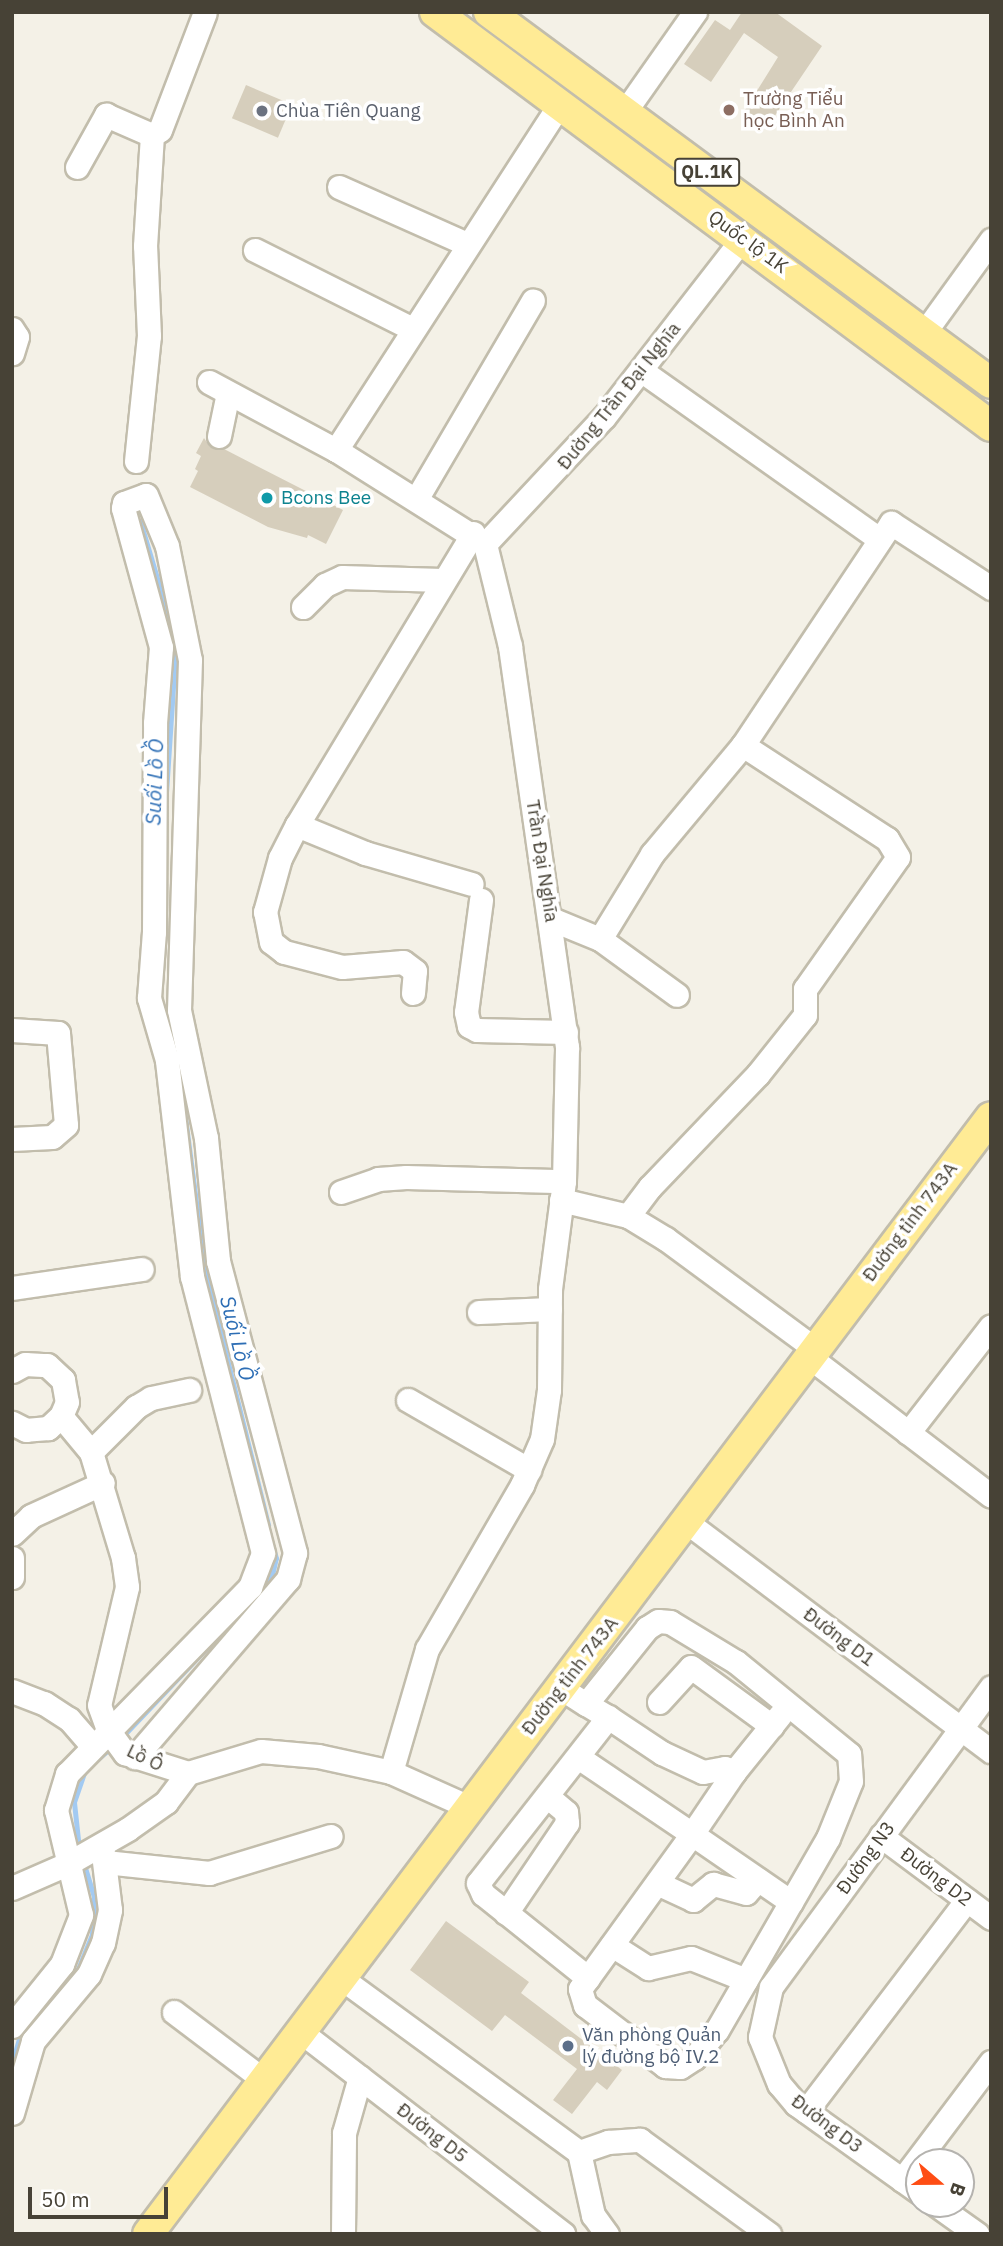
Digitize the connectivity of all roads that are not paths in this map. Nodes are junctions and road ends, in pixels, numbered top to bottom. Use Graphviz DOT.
graph roads {
  1 [pos="205,12"];
  2 [pos="435,12"];
  3 [pos="489,12"];
  4 [pos="695,12"];
  5 [pos="560,104"];
  6 [pos="626,110"];
  7 [pos="152,135"];
  8 [pos="77,167"];
  9 [pos="339,187"];
  10 [pos="743,238"];
  11 [pos="991,240"];
  12 [pos="467,244"];
  13 [pos="255,250"];
  14 [pos="533,300"];
  15 [pos="12,328"];
  16 [pos="411,328"];
  17 [pos="923,333"];
  18 [pos="12,353"];
  19 [pos="904,360"];
  20 [pos="642,371"];
  21 [pos="991,383"];
  22 [pos="991,426"];
  23 [pos="219,436"];
  24 [pos="336,450"];
  25 [pos="136,461"];
  26 [pos="416,498"];
  27 [pos="885,531"];
  28 [pos="479,539"];
  29 [pos="442,580"];
  30 [pos="991,588"];
  31 [pos="303,607"];
  32 [pos="743,745"];
  33 [pos="297,825"];
  34 [pos="167,861"];
  35 [pos="551,919"];
  36 [pos="600,939"];
  37 [pos="413,993"];
  38 [pos="677,995"];
  39 [pos="12,1030"];
  40 [pos="566,1032"];
  41 [pos="991,1117"];
  42 [pos="12,1139"];
  43 [pos="562,1191"];
  44 [pos="341,1192"];
  45 [pos="628,1216"];
  46 [pos="142,1269"];
  47 [pos="12,1288"];
  48 [pos="550,1309"];
  49 [pos="479,1312"];
  50 [pos="991,1326"];
  51 [pos="811,1352"];
  52 [pos="14,1364"];
  53 [pos="189,1390"];
  54 [pos="408,1400"];
  55 [pos="61,1416"];
  56 [pos="12,1423"];
  57 [pos="908,1433"];
  58 [pos="91,1452"];
  59 [pos="529,1470"];
  60 [pos="103,1483"];
  61 [pos="991,1496"];
  62 [pos="688,1524"];
  63 [pos="12,1534"];
  64 [pos="12,1558"];
  65 [pos="12,1577"];
  66 [pos="711,1646"];
  67 [pos="691,1667"];
  68 [pos="991,1687"];
  69 [pos="561,1688"];
  70 [pos="14,1693"];
  71 [pos="659,1702"];
  72 [pos="586,1704"];
  73 [pos="788,1704"];
  74 [pos="608,1717"];
  75 [pos="772,1726"];
  76 [pos="960,1728"];
  77 [pos="115,1745"];
  78 [pos="991,1751"];
  79 [pos="578,1757"];
  80 [pos="391,1772"];
  81 [pos="734,1772"];
  82 [pos="188,1773"];
  83 [pos="547,1796"];
  84 [pos="469,1807"];
  85 [pos="692,1834"];
  86 [pos="331,1836"];
  87 [pos="881,1836"];
  88 [pos="89,1856"];
  89 [pos="758,1879"];
  90 [pos="657,1883"];
  91 [pos="12,1888"];
  92 [pos="967,1900"];
  93 [pos="790,1902"];
  94 [pos="506,1913"];
  95 [pos="991,1918"];
  96 [pos="612,1945"];
  97 [pos="341,1978"];
  98 [pos="588,1978"];
  99 [pos="747,1980"];
  100 [pos="63,1989"];
  101 [pos="174,2012"];
  102 [pos="12,2026"];
  103 [pos="301,2032"];
  104 [pos="760,2037"];
  105 [pos="991,2062"];
  106 [pos="359,2077"];
  107 [pos="264,2080"];
  108 [pos="806,2111"];
  109 [pos="12,2113"];
  110 [pos="936,2148"];
  111 [pos="579,2152"];
  112 [pos="905,2182"];
  113 [pos="955,2218"];
  114 [pos="148,2234"];
  115 [pos="343,2234"];
  116 [pos="563,2234"];
  117 [pos="607,2234"];
  118 [pos="769,2234"];
  119 [pos="977,2234"];
  1 -- 7 [label="street"];
  2 -- 5 [label="main road, Quốc lộ 1K / QL.1K"];
  3 -- 6 [label="main road, Quốc lộ 1K / QL.1K"];
  4 -- 6 [label="street"];
  5 -- 10 [label="main road, Quốc lộ 1K / QL.1K"];
  5 -- 12 [label="street"];
  6 -- 17 [label="main road, Quốc lộ 1K / QL.1K"];
  7 -- 8 [label="street"];
  7 -- 25 [label="street"];
  9 -- 12 [label="street"];
  10 -- 19 [label="main road, Quốc lộ 1K / QL.1K"];
  10 -- 20 [label="street, Đường Trần Đại Nghĩa"];
  11 -- 17 [label="street"];
  12 -- 16 [label="street"];
  13 -- 16 [label="street"];
  14 -- 26 [label="street"];
  15 -- 18 [label="street"];
  16 -- 24 [label="street"];
  17 -- 19 [label="main road"];
  17 -- 21 [label="main road, Quốc lộ 1K / QL.1K"];
  19 -- 22 [label="main road, Quốc lộ 1K / QL.1K"];
  20 -- 27 [label="street"];
  20 -- 28 [label="street, Đường Trần Đại Nghĩa"];
  23 -- 24 [label="street"];
  24 -- 26 [label="street"];
  26 -- 28 [label="street"];
  27 -- 30 [label="street"];
  27 -- 32 [label="street"];
  28 -- 29 [label="street, Đường Trần Đại Nghĩa"];
  28 -- 35 [label="street, Trần Đại Nghĩa"];
  29 -- 31 [label="street"];
  29 -- 33 [label="street, Đường Trần Đại Nghĩa"];
  32 -- 36 [label="street"];
  32 -- 45 [label="street"];
  33 -- 37 [label="street, Đường Trần Đại Nghĩa"];
  33 -- 40 [label="street"];
  34 -- 34 [label="street"];
  34 -- 77 [label="street"];
  34 -- 77 [label="street"];
  35 -- 36 [label="street"];
  35 -- 40 [label="street, Trần Đại Nghĩa"];
  36 -- 38 [label="street"];
  39 -- 42 [label="street"];
  40 -- 43 [label="street, Trần Đại Nghĩa"];
  41 -- 51 [label="main road, Đường tỉnh 743A"];
  43 -- 44 [label="street"];
  43 -- 45 [label="street"];
  43 -- 48 [label="street, Trần Đại Nghĩa"];
  45 -- 51 [label="street"];
  46 -- 47 [label="street"];
  48 -- 49 [label="street"];
  48 -- 59 [label="street, Trần Đại Nghĩa"];
  50 -- 57 [label="street"];
  51 -- 57 [label="street"];
  51 -- 62 [label="main road, Đường tỉnh 743A"];
  52 -- 55 [label="street"];
  53 -- 58 [label="street"];
  54 -- 59 [label="street"];
  55 -- 56 [label="street"];
  55 -- 58 [label="street, Lồ Ô"];
  57 -- 61 [label="street"];
  58 -- 60 [label="street, Lồ Ô"];
  59 -- 80 [label="street, Trần Đại Nghĩa"];
  60 -- 63 [label="street"];
  60 -- 77 [label="street, Lồ Ô"];
  62 -- 69 [label="main road, Đường tỉnh 743A"];
  62 -- 76 [label="street, Đường D1"];
  64 -- 65 [label="street"];
  66 -- 67 [label="street"];
  66 -- 72 [label="street"];
  66 -- 73 [label="street"];
  67 -- 71 [label="street"];
  67 -- 75 [label="street"];
  68 -- 76 [label="street, Đường N3"];
  69 -- 72 [label="street"];
  69 -- 84 [label="main road, Đường tỉnh 743A"];
  70 -- 77 [label="street"];
  72 -- 74 [label="street"];
  73 -- 75 [label="street"];
  73 -- 93 [label="street"];
  74 -- 79 [label="street"];
  74 -- 81 [label="street"];
  75 -- 81 [label="street"];
  76 -- 78 [label="street, Đường D1"];
  76 -- 87 [label="street, Đường N3"];
  77 -- 82 [label="street, Lồ Ô"];
  77 -- 88 [label="street"];
  79 -- 83 [label="street"];
  79 -- 85 [label="street"];
  80 -- 82 [label="street, Lồ Ô"];
  80 -- 84 [label="street, Lồ Ô"];
  81 -- 85 [label="street"];
  82 -- 88 [label="street"];
  83 -- 94 [label="street"];
  83 -- 94 [label="street"];
  84 -- 97 [label="main road, Đường tỉnh 743A"];
  85 -- 89 [label="street"];
  85 -- 90 [label="street"];
  86 -- 88 [label="street"];
  87 -- 92 [label="street, Đường D2"];
  87 -- 104 [label="street, Đường N3"];
  88 -- 91 [label="street"];
  88 -- 100 [label="street"];
  88 -- 100 [label="street"];
  89 -- 90 [label="street"];
  89 -- 93 [label="street"];
  90 -- 96 [label="street"];
  92 -- 95 [label="street, Đường D2"];
  92 -- 108 [label="street"];
  93 -- 99 [label="street"];
  94 -- 98 [label="street"];
  96 -- 98 [label="street"];
  96 -- 99 [label="street"];
  97 -- 103 [label="main road, Đường tỉnh 743A"];
  97 -- 111 [label="street"];
  98 -- 99 [label="street"];
  100 -- 102 [label="street"];
  100 -- 109 [label="street"];
  101 -- 107 [label="street"];
  103 -- 106 [label="street, Đường D5"];
  103 -- 107 [label="main road, Đường tỉnh 743A"];
  104 -- 108 [label="street, Đường D3"];
  105 -- 110 [label="street"];
  106 -- 115 [label="street"];
  106 -- 116 [label="street, Đường D5"];
  107 -- 114 [label="main road, Đường tỉnh 743A"];
  108 -- 112 [label="street, Đường D3"];
  111 -- 117 [label="street"];
  111 -- 118 [label="street"];
  113 -- 119 [label="street"];
}
